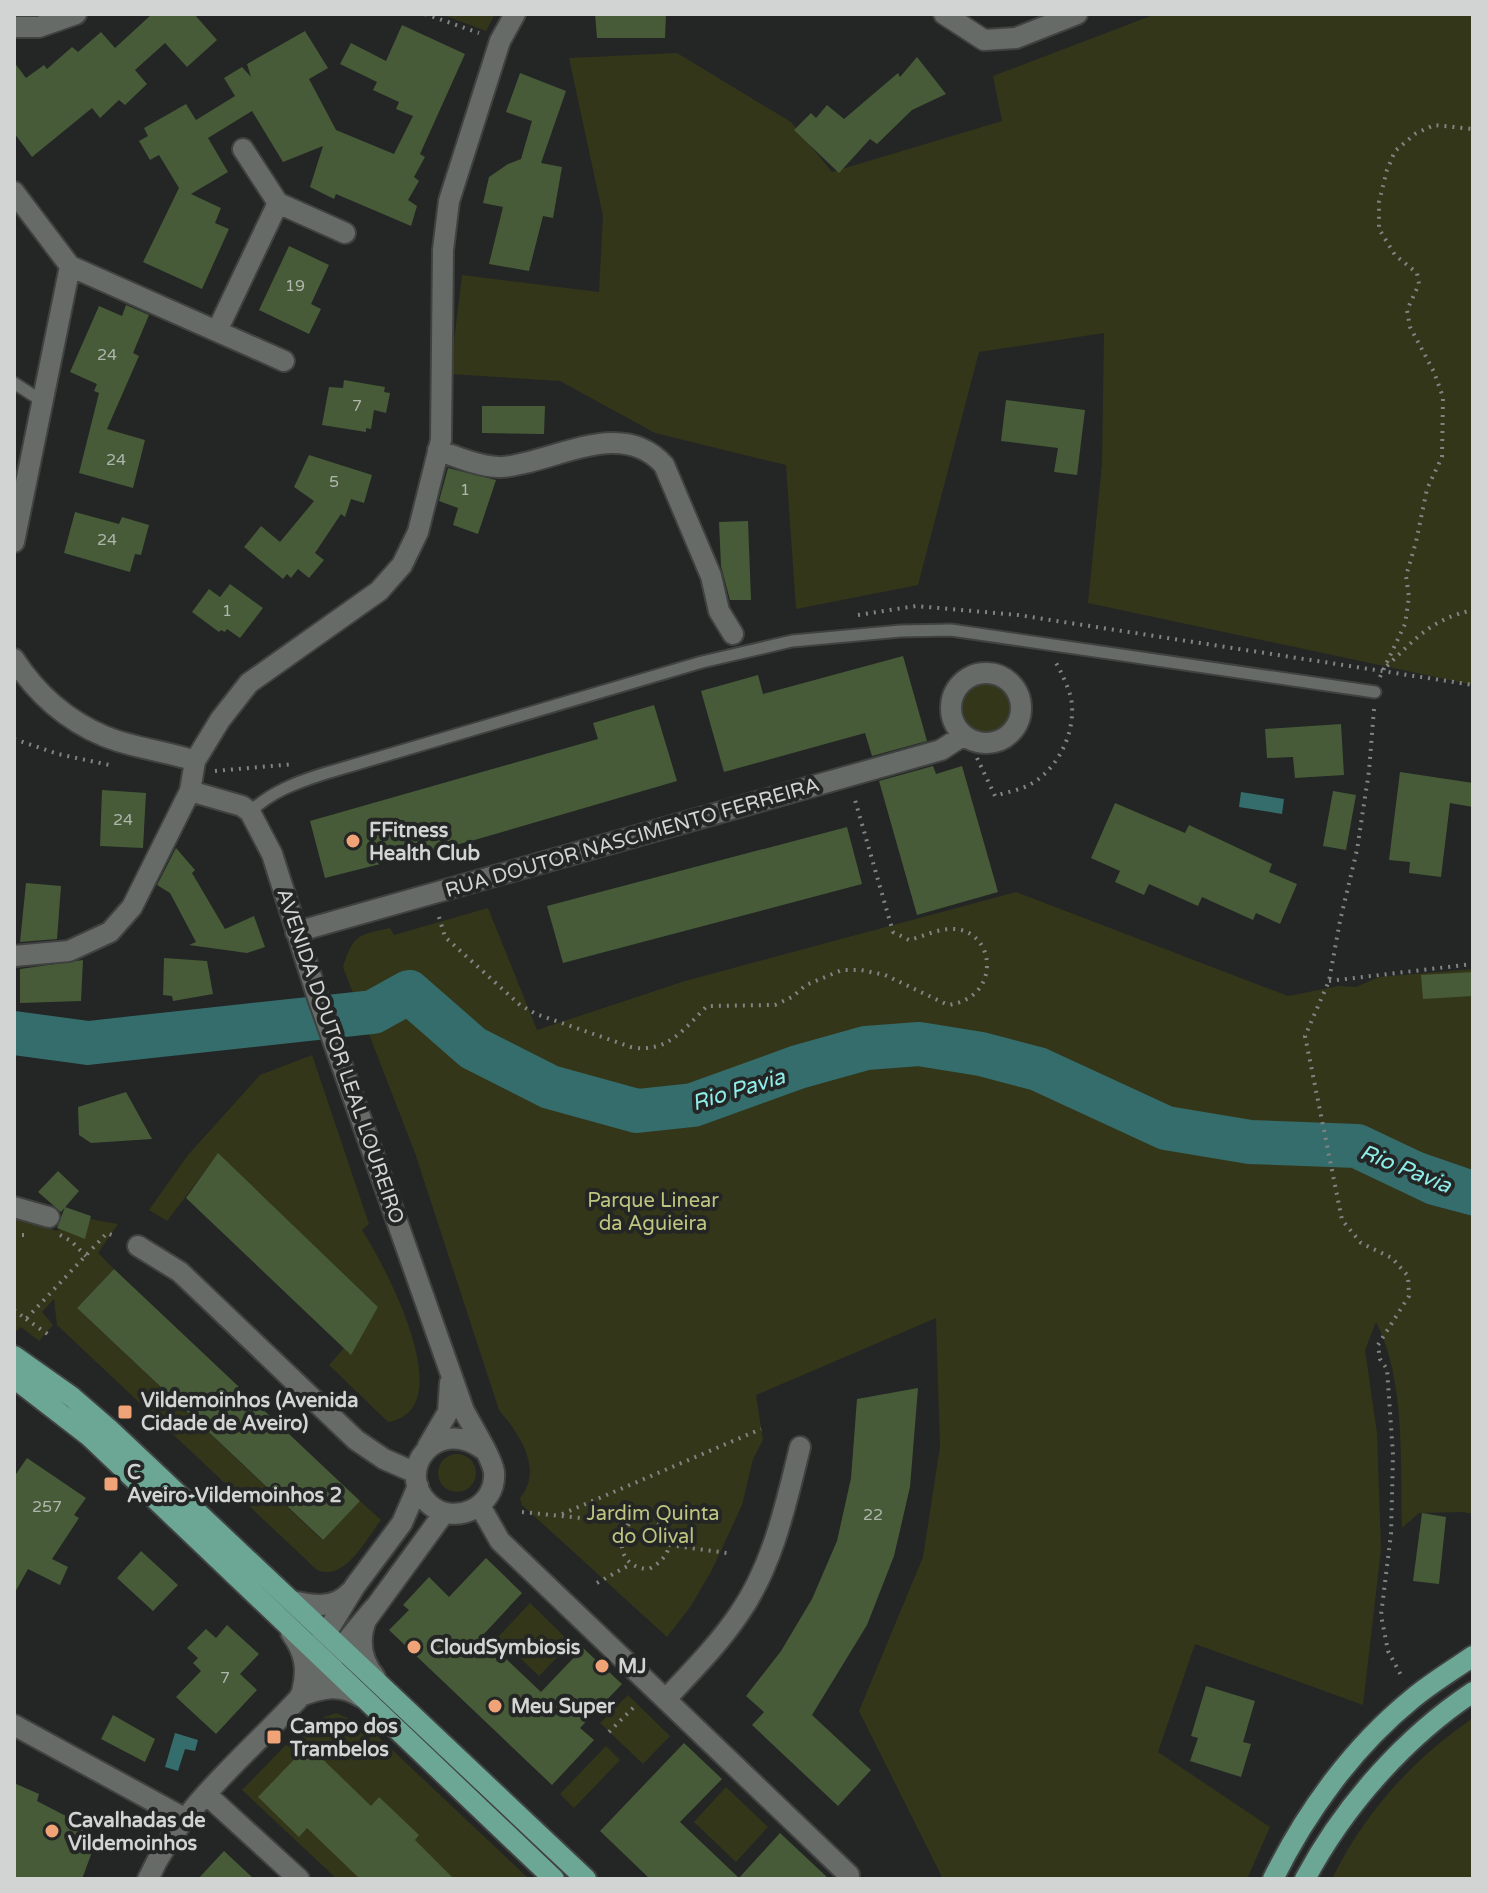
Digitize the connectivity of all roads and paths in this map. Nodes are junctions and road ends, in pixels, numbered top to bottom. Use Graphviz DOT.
graph roads {
  1 [pos="76,14"];
  2 [pos="425,14"];
  3 [pos="515,14"];
  4 [pos="944,14"];
  5 [pos="1077,14"];
  6 [pos="14,27"];
  7 [pos="500,41"];
  8 [pos="1473,129"];
  9 [pos="243,149"];
  10 [pos="14,192"];
  11 [pos="278,203"];
  12 [pos="345,233"];
  13 [pos="70,266"];
  14 [pos="217,331"];
  15 [pos="284,361"];
  16 [pos="14,383"];
  17 [pos="42,401"];
  18 [pos="438,450"];
  19 [pos="14,542"];
  20 [pos="1473,610"];
  21 [pos="852,615"];
  22 [pos="733,634"];
  23 [pos="1046,644"];
  24 [pos="14,659"];
  25 [pos="1383,671"];
  26 [pos="1473,685"];
  27 [pos="1375,692"];
  28 [pos="964,735"];
  29 [pos="14,739"];
  30 [pos="977,758"];
  31 [pos="304,762"];
  32 [pos="117,766"];
  33 [pos="193,774"];
  34 [pos="855,800"];
  35 [pos="250,812"];
  36 [pos="439,917"];
  37 [pos="296,932"];
  38 [pos="14,956"];
  39 [pos="1473,964"];
  40 [pos="1329,981"];
  41 [pos="14,1207"];
  42 [pos="49,1217"];
  43 [pos="138,1246"];
  44 [pos="14,1310"];
  45 [pos="26,1319"];
  46 [pos="49,1335"];
  47 [pos="14,1356"];
  48 [pos="448,1364"];
  49 [pos="14,1378"];
  50 [pos="761,1429"];
  51 [pos="800,1447"];
  52 [pos="483,1449"];
  53 [pos="426,1450"];
  54 [pos="417,1480"];
  55 [pos="480,1506"];
  56 [pos="522,1512"];
  57 [pos="444,1513"];
  58 [pos="560,1515"];
  59 [pos="630,1523"];
  60 [pos="669,1545"];
  61 [pos="727,1553"];
  62 [pos="631,1564"];
  63 [pos="597,1583"];
  64 [pos="355,1586"];
  65 [pos="285,1609"];
  66 [pos="363,1624"];
  67 [pos="324,1656"];
  68 [pos="1473,1656"];
  69 [pos="388,1692"];
  70 [pos="1473,1692"];
  71 [pos="666,1699"];
  72 [pos="1411,1699"];
  73 [pos="637,1704"];
  74 [pos="14,1725"];
  75 [pos="609,1732"];
  76 [pos="206,1794"];
  77 [pos="184,1818"];
  78 [pos="849,1878"];
  79 [pos="148,1879"];
  80 [pos="299,1879"];
  81 [pos="554,1879"];
  82 [pos="586,1879"];
  83 [pos="1273,1879"];
  84 [pos="1305,1879"];
  1 -- 6 [label="street"];
  2 -- 7 [label="path"];
  3 -- 7 [label="street"];
  4 -- 5 [label="street"];
  7 -- 18 [label="street"];
  8 -- 25 [label="path"];
  9 -- 11 [label="street"];
  10 -- 13 [label="street"];
  11 -- 12 [label="street"];
  11 -- 14 [label="street"];
  13 -- 14 [label="street"];
  13 -- 17 [label="street"];
  14 -- 15 [label="street"];
  16 -- 17 [label="lane"];
  17 -- 19 [label="street"];
  18 -- 22 [label="street"];
  18 -- 33 [label="street"];
  20 -- 25 [label="path"];
  21 -- 25 [label="path"];
  23 -- 27 [label="lane"];
  23 -- 30 [label="path"];
  23 -- 35 [label="lane"];
  24 -- 33 [label="street"];
  25 -- 26 [label="path"];
  25 -- 27 [label="path"];
  27 -- 40 [label="path"];
  28 -- 37 [label="street, RUA DOUTOR NASCIMENTO FERREIRA"];
  29 -- 32 [label="path"];
  31 -- 33 [label="path"];
  33 -- 35 [label="street"];
  33 -- 38 [label="street"];
  34 -- 36 [label="path"];
  35 -- 37 [label="street, AVENIDA DOUTOR LEAL LOUREIRO"];
  37 -- 48 [label="street, AVENIDA DOUTOR LEAL LOUREIRO"];
  39 -- 40 [label="path"];
  40 -- 72 [label="path"];
  41 -- 42 [label="street"];
  43 -- 45 [label="path"];
  43 -- 54 [label="street"];
  44 -- 45 [label="path"];
  45 -- 46 [label="path"];
  47 -- 65 [label="main road"];
  48 -- 52 [label="street, AVENIDA DOUTOR LEAL LOUREIRO"];
  48 -- 53 [label="street, AVENIDA DOUTOR LEAL LOUREIRO"];
  49 -- 65 [label="main road"];
  50 -- 58 [label="path"];
  51 -- 71 [label="street"];
  52 -- 53 [label="street"];
  52 -- 55 [label="street, AVENIDA DOUTOR LEAL LOUREIRO"];
  53 -- 54 [label="street, AVENIDA DOUTOR LEAL LOUREIRO"];
  54 -- 57 [label="street"];
  54 -- 64 [label="street, AVENIDA DOUTOR LEAL LOUREIRO"];
  55 -- 57 [label="street"];
  55 -- 71 [label="street"];
  56 -- 58 [label="path"];
  57 -- 66 [label="street"];
  58 -- 59 [label="path"];
  59 -- 60 [label="path"];
  59 -- 62 [label="path"];
  60 -- 61 [label="path"];
  60 -- 62 [label="path"];
  62 -- 63 [label="path"];
  64 -- 65 [label="street"];
  64 -- 67 [label="street, AVENIDA DOUTOR LEAL LOUREIRO"];
  65 -- 67 [label="main road"];
  65 -- 67 [label="street"];
  66 -- 67 [label="street"];
  66 -- 69 [label="street"];
  67 -- 69 [label="main road"];
  67 -- 76 [label="street"];
  67 -- 81 [label="main road"];
  68 -- 72 [label="main road"];
  69 -- 82 [label="main road"];
  70 -- 84 [label="main road"];
  71 -- 78 [label="street"];
  72 -- 83 [label="main road"];
  73 -- 75 [label="path"];
  74 -- 77 [label="street"];
  76 -- 77 [label="street"];
  76 -- 80 [label="street"];
  77 -- 79 [label="street"];
}
